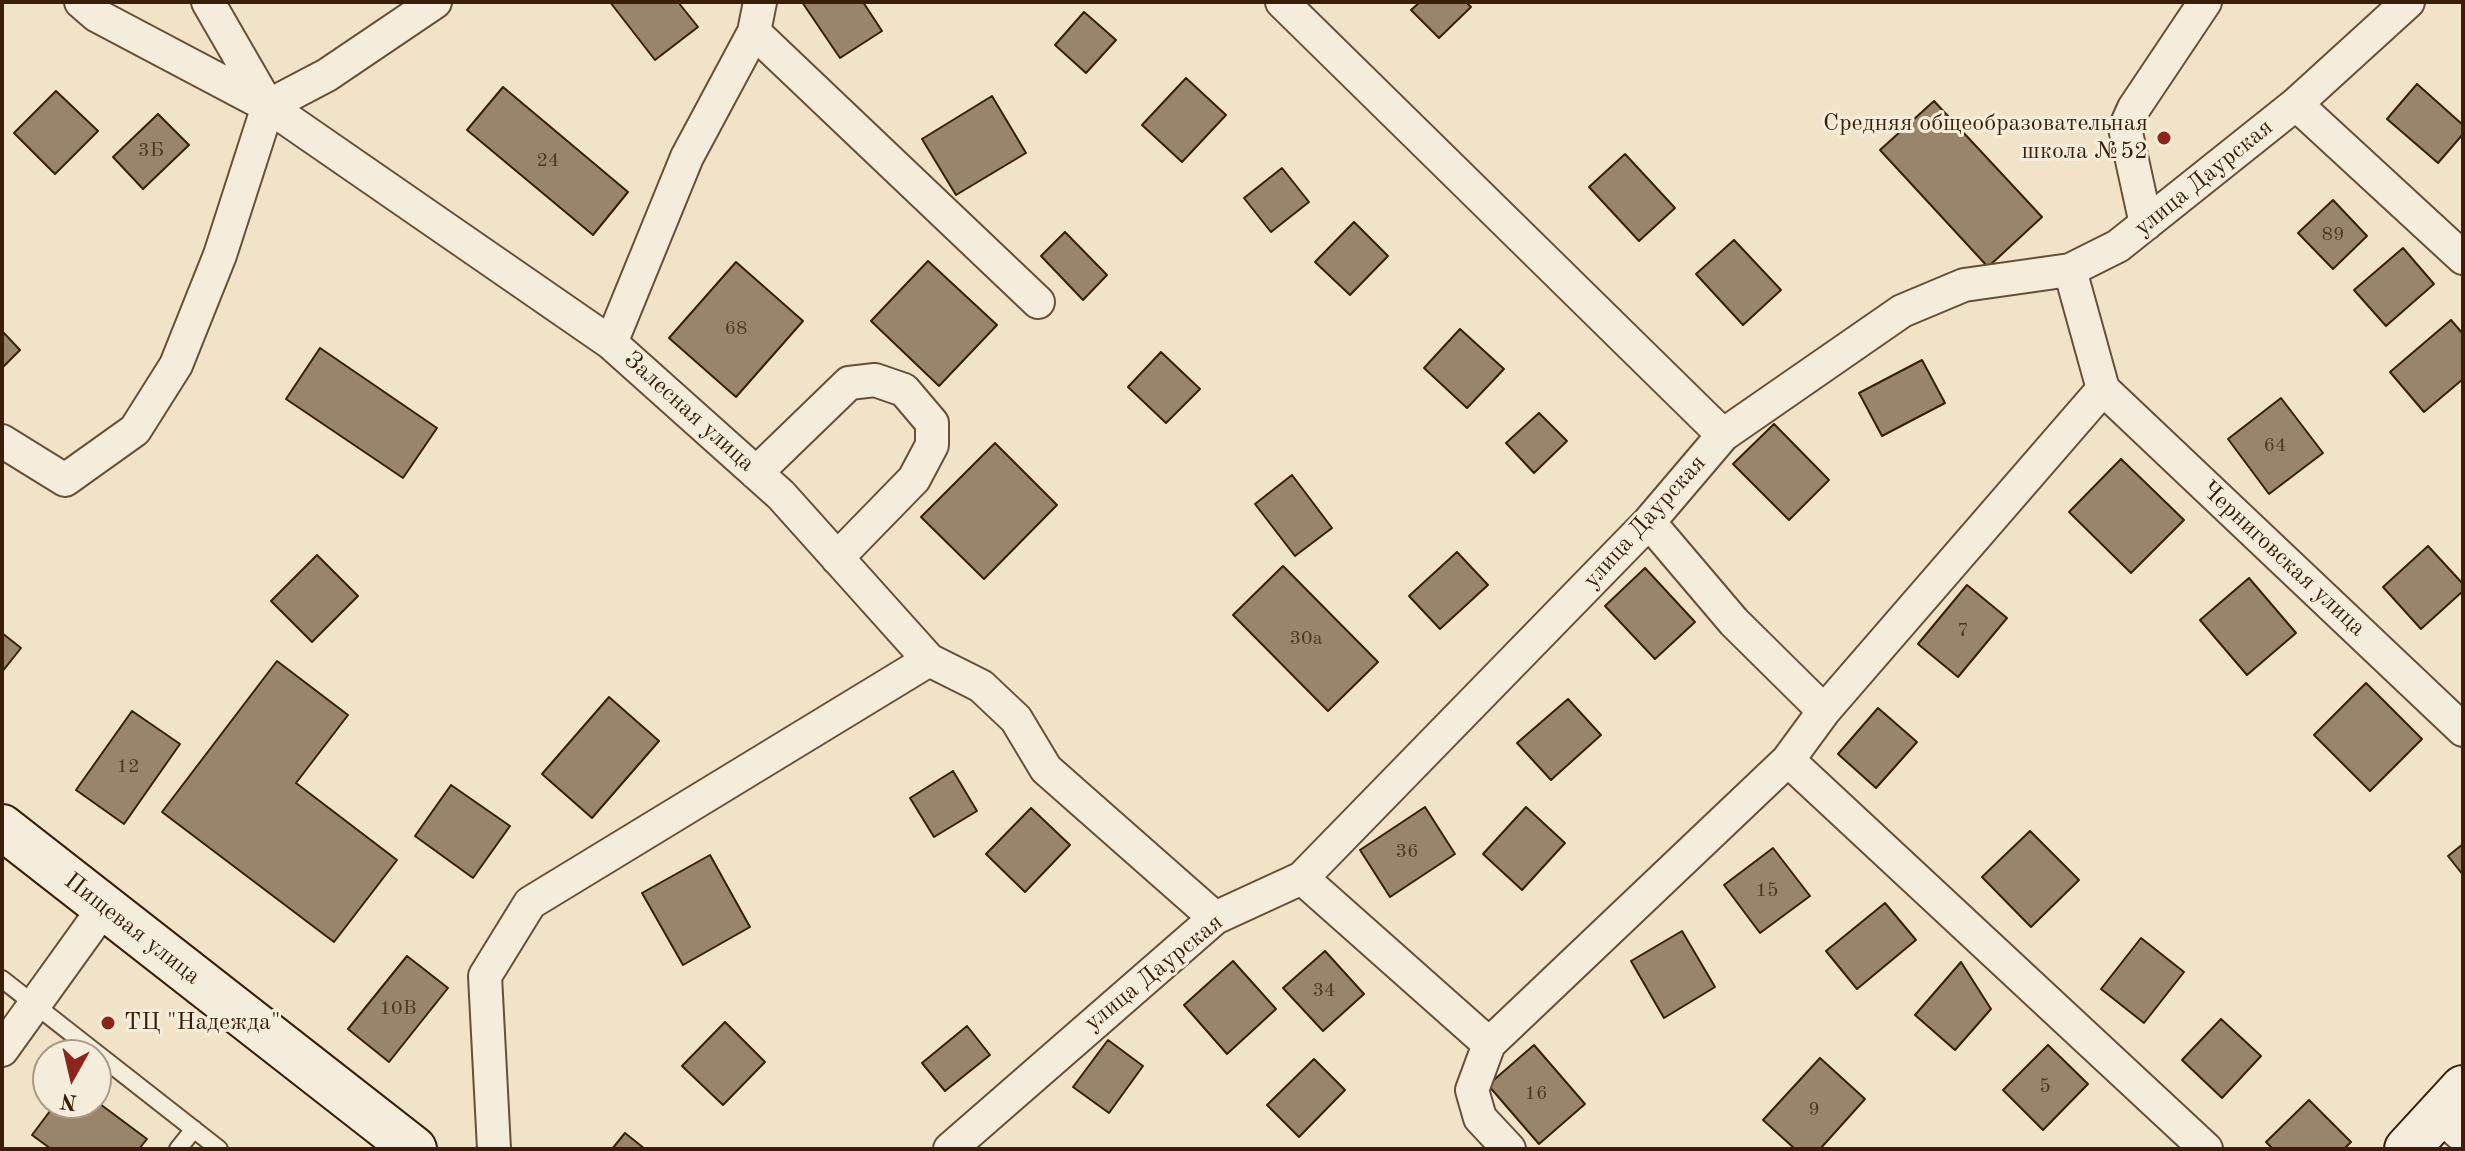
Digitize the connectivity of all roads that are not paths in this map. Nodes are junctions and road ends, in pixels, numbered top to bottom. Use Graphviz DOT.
graph roads {
  1 [pos="81,2"];
  2 [pos="208,2"];
  3 [pos="435,2"];
  4 [pos="1282,2"];
  5 [pos="2205,2"];
  6 [pos="2408,2"];
  7 [pos="757,17"];
  8 [pos="2296,104"];
  9 [pos="268,106"];
  10 [pos="2146,224"];
  11 [pos="2463,258"];
  12 [pos="2070,270"];
  13 [pos="1038,302"];
  14 [pos="611,343"];
  15 [pos="2103,389"];
  16 [pos="1723,435"];
  17 [pos="2,441"];
  18 [pos="756,473"];
  19 [pos="1649,522"];
  20 [pos="837,558"];
  21 [pos="929,660"];
  22 [pos="1824,711"];
  23 [pos="2463,730"];
  24 [pos="1788,760"];
  25 [pos="2,827"];
  26 [pos="1302,878"];
  27 [pos="104,908"];
  28 [pos="1215,918"];
  29 [pos="2,979"];
  30 [pos="35,1005"];
  31 [pos="1489,1044"];
  32 [pos="2,1050"];
  33 [pos="2455,1113"];
  34 [pos="194,1129"];
  35 [pos="178,1149"];
  36 [pos="219,1149"];
  37 [pos="414,1149"];
  38 [pos="494,1149"];
  39 [pos="950,1149"];
  40 [pos="1509,1149"];
  41 [pos="2206,1149"];
  42 [pos="2407,1149"];
  1 -- 9 [label="street, Залесная улица"];
  2 -- 9 [label="street"];
  3 -- 9 [label="street"];
  4 -- 16 [label="street"];
  5 -- 10 [label="street"];
  6 -- 8 [label="street, улица Даурская"];
  7 -- 13 [label="street"];
  7 -- 14 [label="street"];
  8 -- 10 [label="street, улица Даурская"];
  8 -- 11 [label="street"];
  9 -- 14 [label="street, Залесная улица"];
  9 -- 17 [label="street"];
  10 -- 12 [label="street, улица Даурская"];
  12 -- 15 [label="street"];
  12 -- 16 [label="street, улица Даурская"];
  14 -- 18 [label="street, Залесная улица"];
  15 -- 22 [label="street"];
  15 -- 23 [label="street, Черниговская улица"];
  16 -- 19 [label="street, улица Даурская"];
  18 -- 20 [label="street, Залесная улица"];
  18 -- 20 [label="street"];
  19 -- 22 [label="street"];
  19 -- 26 [label="street, улица Даурская"];
  20 -- 21 [label="street, Залесная улица"];
  21 -- 28 [label="street, Залесная улица"];
  21 -- 38 [label="street"];
  22 -- 24 [label="street"];
  24 -- 31 [label="street"];
  24 -- 41 [label="street"];
  25 -- 27 [label="main road, Пищевая улица"];
  26 -- 28 [label="street, улица Даурская"];
  26 -- 31 [label="street"];
  27 -- 30 [label="street"];
  27 -- 37 [label="main road, Пищевая улица"];
  28 -- 39 [label="street, улица Даурская"];
  29 -- 30 [label="lane"];
  30 -- 32 [label="street"];
  30 -- 34 [label="lane"];
  31 -- 40 [label="street"];
  33 -- 42 [label="main road"];
  34 -- 35 [label="lane"];
  34 -- 36 [label="lane"];
}
